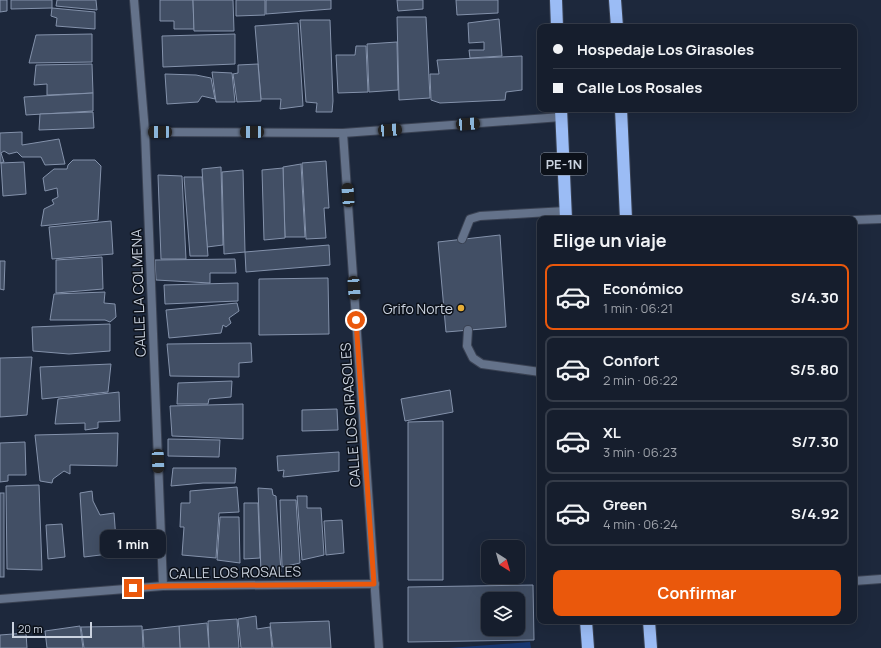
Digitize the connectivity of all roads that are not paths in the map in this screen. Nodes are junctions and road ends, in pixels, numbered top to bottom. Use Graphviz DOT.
graph roads {
  1 [pos="134,0"];
  2 [pos="556,0"];
  3 [pos="616,0"];
  4 [pos="557,24"];
  5 [pos="617,24"];
  6 [pos="621,112"];
  7 [pos="561,113"];
  8 [pos="145,132"];
  9 [pos="343,133"];
  10 [pos="566,215"];
  11 [pos="626,216"];
  12 [pos="881,219"];
  13 [pos="857,220"];
  14 [pos="462,239"];
  15 [pos="468,330"];
  16 [pos="537,372"];
  17 [pos="881,580"];
  18 [pos="857,581"];
  19 [pos="374,584"];
  20 [pos="162,586"];
  21 [pos="0,599"];
  22 [pos="586,624"];
  23 [pos="649,624"];
  24 [pos="379,648"];
  25 [pos="588,648"];
  26 [pos="651,648"];
  1 -- 8 [label="street, CALLE LA COLMENA"];
  2 -- 4 [label="highway"];
  3 -- 5 [label="highway"];
  6 -- 11 [label="highway"];
  7 -- 9 [label="street"];
  7 -- 10 [label="highway, PE-1N"];
  8 -- 9 [label="street"];
  8 -- 20 [label="street, CALLE LA COLMENA"];
  9 -- 19 [label="street, CALLE LOS GIRASOLES"];
  10 -- 14 [label="street"];
  12 -- 13 [label="street"];
  15 -- 16 [label="street"];
  17 -- 18 [label="street"];
  19 -- 20 [label="street, CALLE LOS ROSALES"];
  19 -- 24 [label="street, CALLE LOS GIRASOLES"];
  20 -- 21 [label="street, CALLE LOS ROSALES"];
  22 -- 25 [label="highway"];
  23 -- 26 [label="highway"];
}
